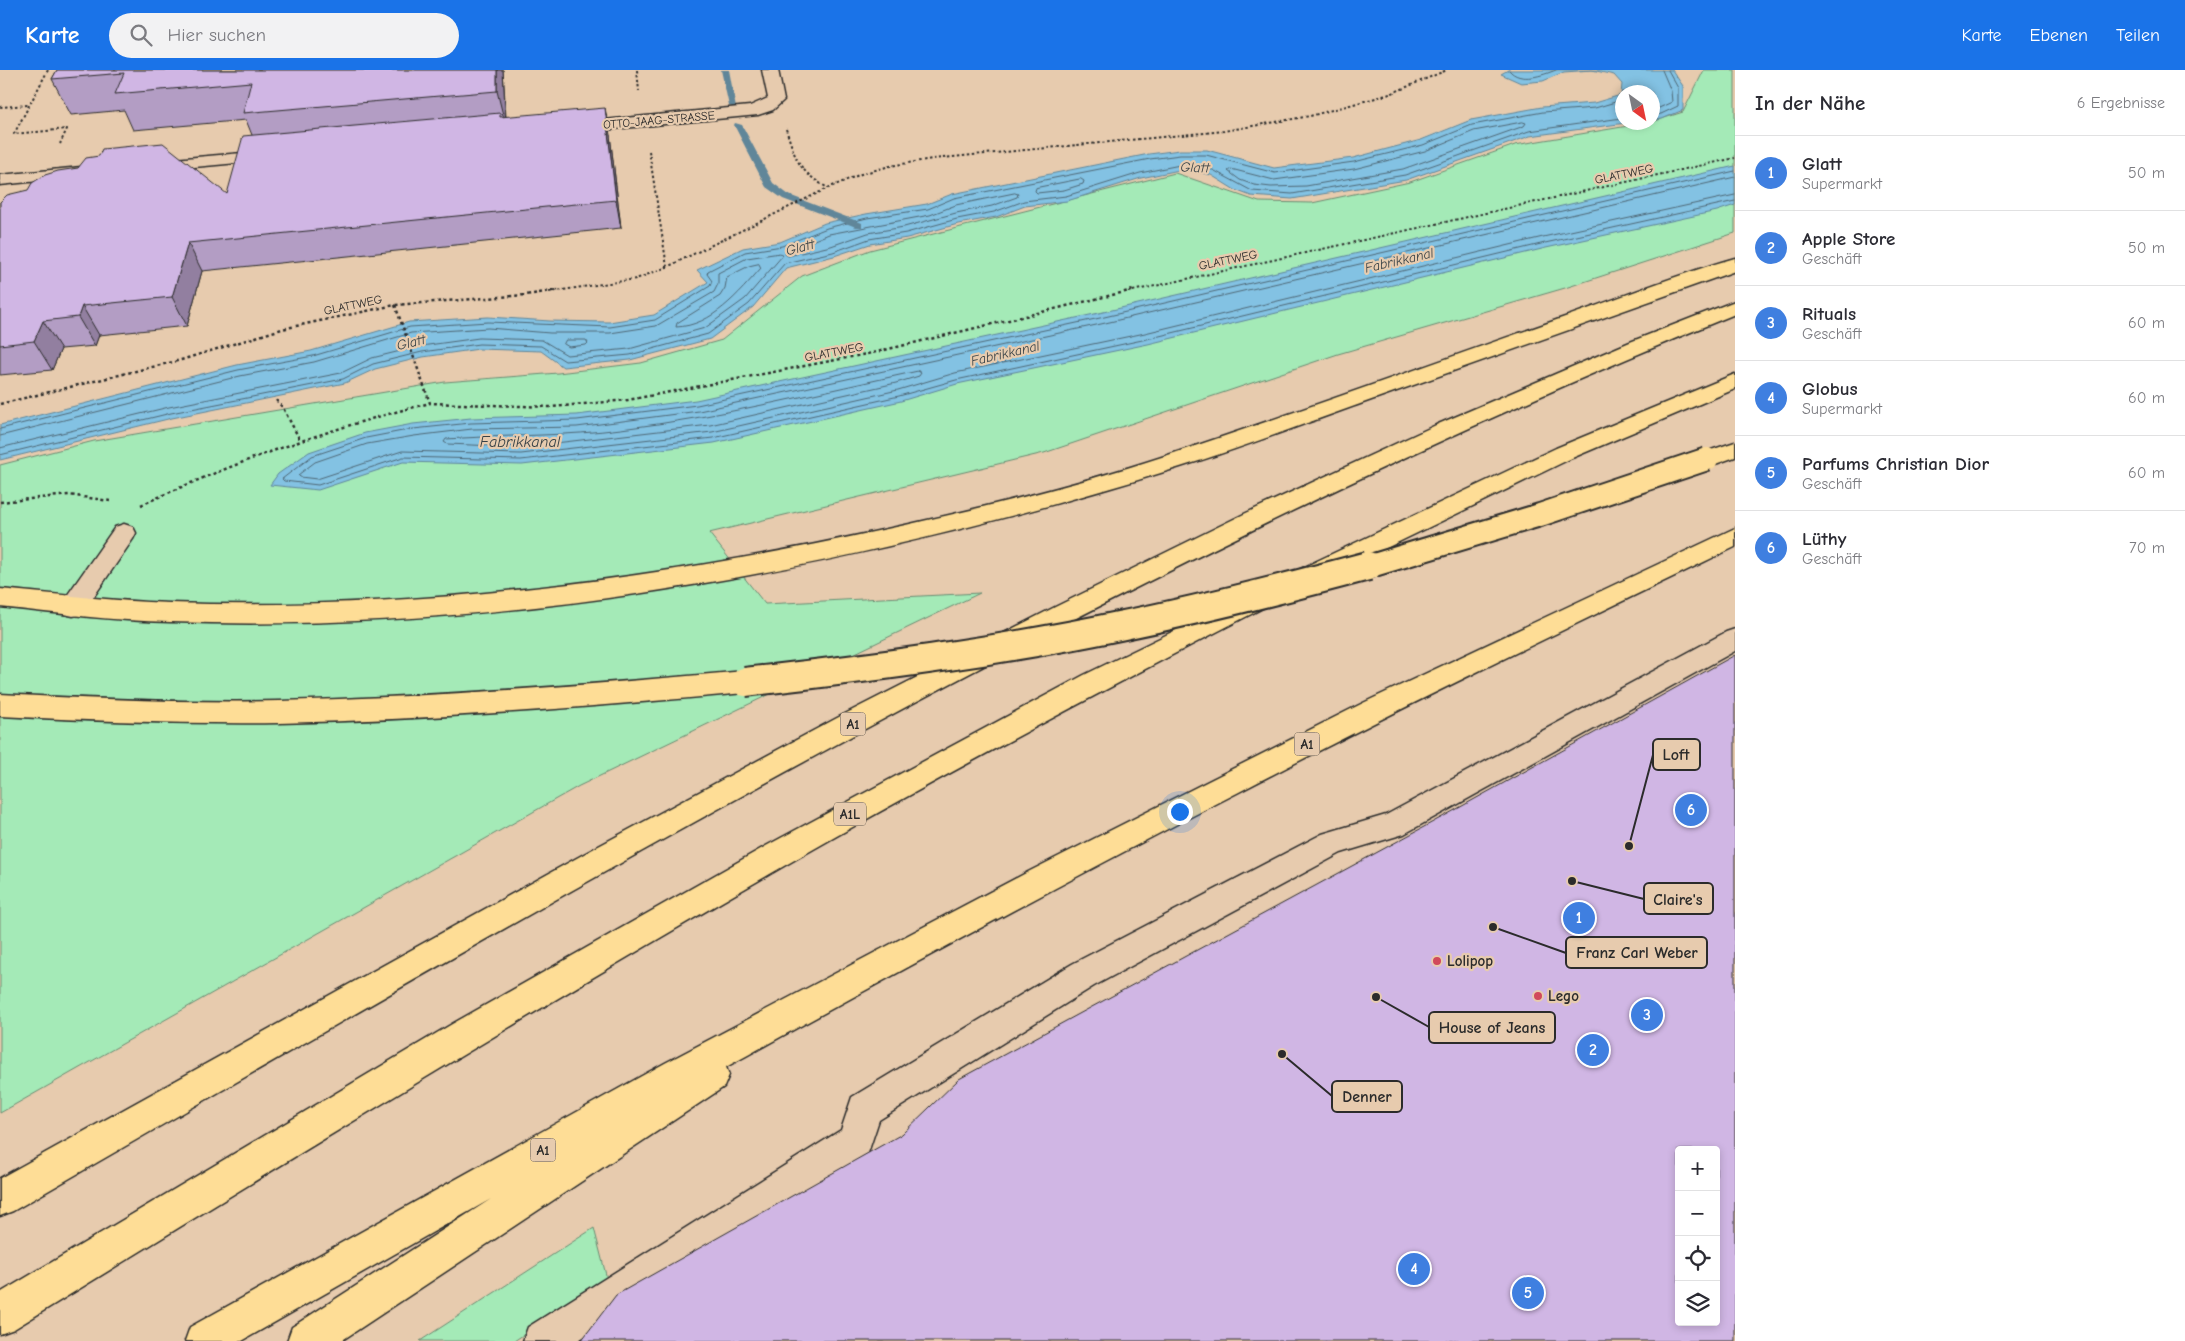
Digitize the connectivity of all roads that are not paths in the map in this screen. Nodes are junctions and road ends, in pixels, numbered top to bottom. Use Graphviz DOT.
graph roads {
  1 [pos="770,70"];
  2 [pos="558,129"];
  3 [pos="291,153"];
  4 [pos="133,168"];
  5 [pos="94,171"];
  6 [pos="0,180"];
  7 [pos="1735,264"];
  8 [pos="1735,307"];
  9 [pos="1735,381"];
  10 [pos="1735,448"];
  11 [pos="124,533"];
  12 [pos="1735,537"];
  13 [pos="0,598"];
  14 [pos="73,608"];
  15 [pos="1735,639"];
  16 [pos="0,705"];
  17 [pos="885,962"];
  18 [pos="0,1198"];
  19 [pos="0,1315"];
  20 [pos="204,1341"];
  21 [pos="306,1341"];
  22 [pos="542,1341"];
  1 -- 2 [label="street, OTTO-JAAG-STRASSE"];
  3 -- 4 [label="street"];
  5 -- 6 [label="street"];
  7 -- 14 [label="highway"];
  8 -- 18 [label="highway, A1"];
  9 -- 19 [label="highway, A1L"];
  10 -- 16 [label="highway, bridge"];
  11 -- 14 [label="street"];
  12 -- 17 [label="highway, A1"];
  13 -- 14 [label="highway"];
  15 -- 22 [label="street"];
  17 -- 20 [label="highway, A1"];
  17 -- 21 [label="highway"];
}
